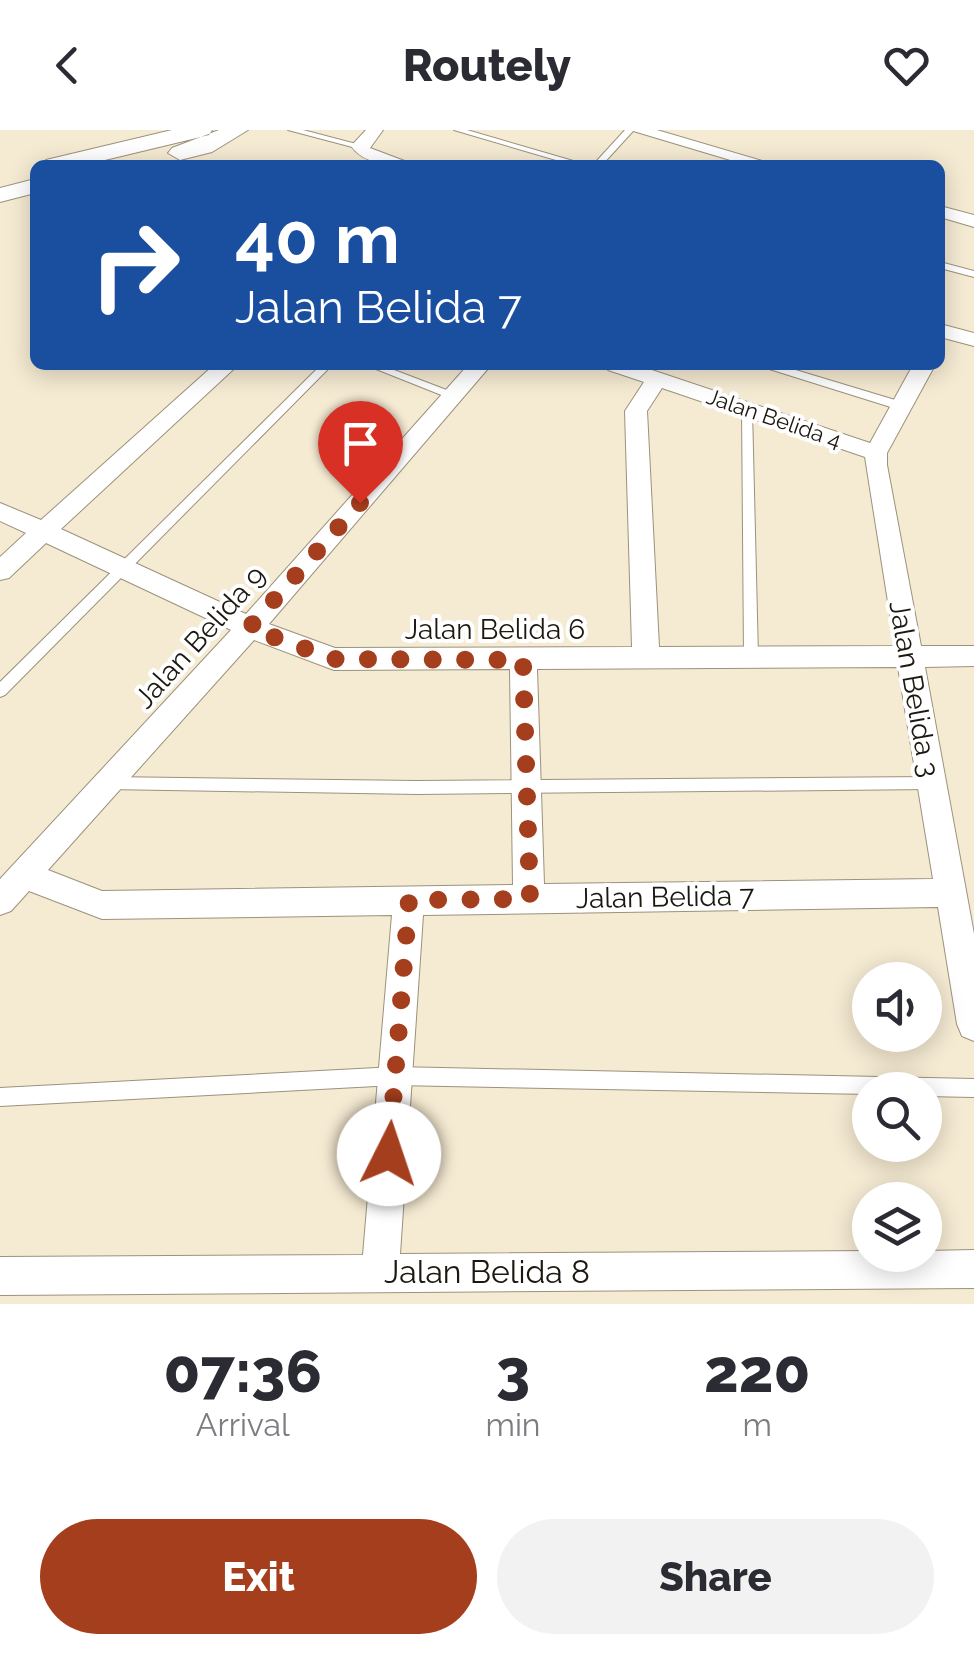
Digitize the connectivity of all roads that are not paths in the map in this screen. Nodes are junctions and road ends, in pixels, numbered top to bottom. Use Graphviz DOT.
graph roads {
  1 [pos="201,130"];
  2 [pos="237,130"];
  3 [pos="292,130"];
  4 [pos="376,130"];
  5 [pos="458,130"];
  6 [pos="634,130"];
  7 [pos="360,146"];
  8 [pos="75,160"];
  9 [pos="149,160"];
  10 [pos="390,160"];
  11 [pos="565,160"];
  12 [pos="602,160"];
  13 [pos="749,160"];
  14 [pos="30,170"];
  15 [pos="0,176"];
  16 [pos="30,187"];
  17 [pos="0,194"];
  18 [pos="945,213"];
  19 [pos="974,220"];
  20 [pos="945,266"];
  21 [pos="974,274"];
  22 [pos="945,333"];
  23 [pos="974,340"];
  24 [pos="222,370"];
  25 [pos="322,370"];
  26 [pos="383,370"];
  27 [pos="475,370"];
  28 [pos="630,370"];
  29 [pos="783,370"];
  30 [pos="921,370"];
  31 [pos="658,379"];
  32 [pos="452,396"];
  33 [pos="901,406"];
  34 [pos="747,409"];
  35 [pos="876,452"];
  36 [pos="0,511"];
  37 [pos="44,532"];
  38 [pos="123,568"];
  39 [pos="0,571"];
  40 [pos="249,628"];
  41 [pos="974,656"];
  42 [pos="751,657"];
  43 [pos="909,657"];
  44 [pos="646,658"];
  45 [pos="523,660"];
  46 [pos="0,691"];
  47 [pos="107,783"];
  48 [pos="931,783"];
  49 [pos="528,784"];
  50 [pos="24,874"];
  51 [pos="951,894"];
  52 [pos="530,899"];
  53 [pos="409,900"];
  54 [pos="0,901"];
  55 [pos="974,1024"];
  56 [pos="395,1076"];
  57 [pos="974,1088"];
  58 [pos="0,1097"];
  59 [pos="974,1269"];
  60 [pos="380,1272"];
  61 [pos="0,1276"];
  1 -- 8 [label="street"];
  2 -- 9 [label="street"];
  3 -- 7 [label="lane"];
  4 -- 7 [label="street"];
  5 -- 11 [label="lane"];
  6 -- 12 [label="lane"];
  6 -- 13 [label="street"];
  7 -- 10 [label="street"];
  14 -- 15 [label="street"];
  16 -- 17 [label="street"];
  18 -- 19 [label="street"];
  20 -- 21 [label="lane"];
  22 -- 23 [label="street"];
  24 -- 37 [label="street"];
  25 -- 38 [label="lane"];
  26 -- 32 [label="lane"];
  27 -- 32 [label="street, Jalan Belida 9"];
  28 -- 31 [label="street, Jalan Belida 4"];
  29 -- 33 [label="lane"];
  30 -- 33 [label="street"];
  31 -- 34 [label="street, Jalan Belida 4"];
  31 -- 44 [label="street"];
  32 -- 40 [label="street, Jalan Belida 9"];
  33 -- 35 [label="street"];
  34 -- 35 [label="street, Jalan Belida 4"];
  34 -- 42 [label="lane"];
  35 -- 43 [label="street, Jalan Belida 3"];
  36 -- 37 [label="street, Jalan Belida 6"];
  37 -- 38 [label="street, Jalan Belida 6"];
  37 -- 39 [label="street"];
  38 -- 40 [label="street, Jalan Belida 6"];
  38 -- 46 [label="lane"];
  40 -- 45 [label="street, Jalan Belida 6"];
  40 -- 47 [label="street, Jalan Belida 9"];
  41 -- 43 [label="street, Jalan Belida 6"];
  42 -- 43 [label="street, Jalan Belida 6"];
  42 -- 44 [label="street, Jalan Belida 6"];
  43 -- 48 [label="street, Jalan Belida 3"];
  44 -- 45 [label="street, Jalan Belida 6"];
  45 -- 49 [label="street"];
  47 -- 49 [label="lane"];
  47 -- 50 [label="street, Jalan Belida 9"];
  48 -- 49 [label="lane"];
  48 -- 51 [label="street, Jalan Belida 3"];
  49 -- 52 [label="street"];
  50 -- 53 [label="street, Jalan Belida 7"];
  50 -- 54 [label="street, Jalan Belida 9"];
  51 -- 52 [label="street, Jalan Belida 7"];
  51 -- 55 [label="street, Jalan Belida 3"];
  52 -- 53 [label="street, Jalan Belida 7"];
  53 -- 56 [label="street"];
  56 -- 57 [label="lane"];
  56 -- 58 [label="lane"];
  56 -- 60 [label="street"];
  59 -- 60 [label="street, Jalan Belida 8"];
  60 -- 61 [label="street, Jalan Belida 8"];
}
